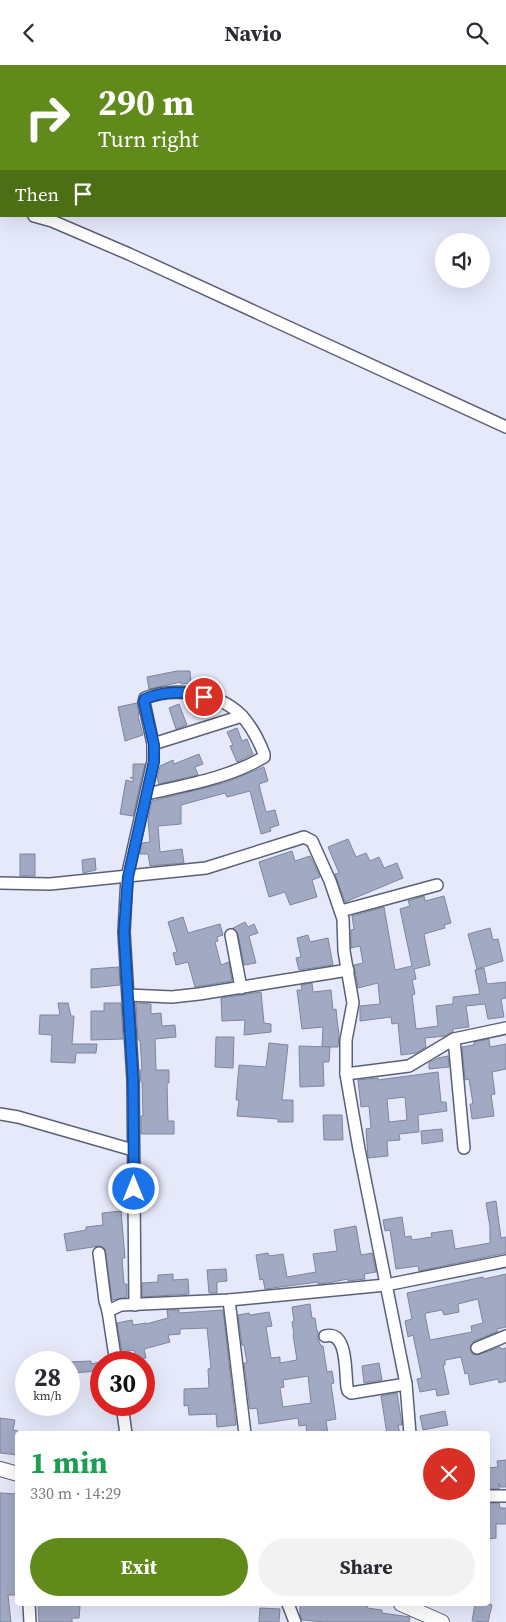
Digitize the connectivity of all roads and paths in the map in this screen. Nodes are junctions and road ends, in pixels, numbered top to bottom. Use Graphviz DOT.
graph roads {
  1 [pos="38,217"];
  2 [pos="506,427"];
  3 [pos="242,716"];
  4 [pos="154,745"];
  5 [pos="147,794"];
  6 [pos="128,877"];
  7 [pos="0,883"];
  8 [pos="436,885"];
  9 [pos="341,911"];
  10 [pos="231,935"];
  11 [pos="348,970"];
  12 [pos="241,988"];
  13 [pos="128,995"];
  14 [pos="506,1028"];
  15 [pos="454,1039"];
  16 [pos="346,1074"];
  17 [pos="0,1114"];
  18 [pos="464,1149"];
  19 [pos="133,1150"];
  20 [pos="99,1253"];
  21 [pos="506,1261"];
  22 [pos="386,1285"];
  23 [pos="229,1300"];
  24 [pos="135,1305"];
  25 [pos="108,1311"];
  26 [pos="325,1336"];
  27 [pos="506,1336"];
  28 [pos="477,1348"];
  29 [pos="114,1351"];
  30 [pos="406,1384"];
  31 [pos="124,1416"];
  32 [pos="126,1431"];
  33 [pos="245,1431"];
  34 [pos="410,1431"];
  35 [pos="0,1469"];
  36 [pos="15,1473"];
  37 [pos="506,1496"];
  38 [pos="490,1497"];
  39 [pos="29,1606"];
  40 [pos="289,1606"];
  41 [pos="410,1606"];
  42 [pos="30,1622"];
  43 [pos="295,1622"];
  44 [pos="442,1622"];
  1 -- 2 [label="street"];
  3 -- 4 [label="street"];
  3 -- 4 [label="street"];
  3 -- 5 [label="street"];
  4 -- 5 [label="street"];
  5 -- 6 [label="street"];
  6 -- 7 [label="street"];
  6 -- 9 [label="street"];
  6 -- 13 [label="street"];
  8 -- 9 [label="street"];
  9 -- 11 [label="street"];
  10 -- 12 [label="street"];
  11 -- 12 [label="street"];
  11 -- 16 [label="street"];
  12 -- 13 [label="street"];
  13 -- 19 [label="street"];
  14 -- 15 [label="street"];
  15 -- 16 [label="street"];
  15 -- 18 [label="street"];
  16 -- 22 [label="street"];
  17 -- 19 [label="street"];
  19 -- 24 [label="street"];
  20 -- 25 [label="street"];
  21 -- 22 [label="street"];
  22 -- 23 [label="street"];
  22 -- 30 [label="street"];
  23 -- 24 [label="street"];
  23 -- 33 [label="street"];
  24 -- 25 [label="street"];
  25 -- 29 [label="street"];
  26 -- 30 [label="street"];
  27 -- 28 [label="street"];
  30 -- 34 [label="street"];
  31 -- 32 [label="street"];
  35 -- 36 [label="street"];
  37 -- 38 [label="street"];
  39 -- 42 [label="street"];
  40 -- 43 [label="street"];
  41 -- 44 [label="street"];
}
